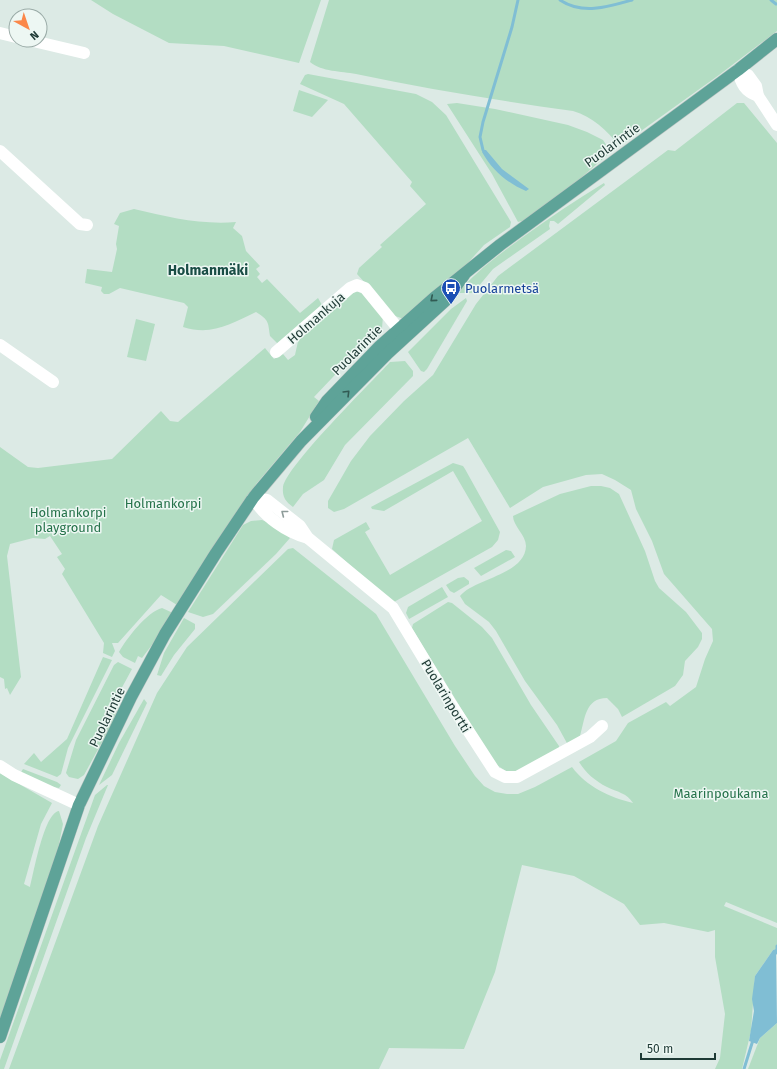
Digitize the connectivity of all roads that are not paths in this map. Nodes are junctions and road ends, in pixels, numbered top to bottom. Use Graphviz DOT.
graph roads {
  1 [pos="777,39"];
  2 [pos="48,44"];
  3 [pos="84,53"];
  4 [pos="738,70"];
  5 [pos="777,125"];
  6 [pos="0,151"];
  7 [pos="86,226"];
  8 [pos="402,333"];
  9 [pos="0,345"];
  10 [pos="276,352"];
  11 [pos="53,382"];
  12 [pos="253,498"];
  13 [pos="602,726"];
  14 [pos="0,766"];
  15 [pos="79,805"];
  16 [pos="0,1037"];
  1 -- 4 [label="main road, Puolarintie"];
  2 -- 3 [label="street"];
  4 -- 5 [label="street"];
  4 -- 8 [label="main road, Puolarintie"];
  6 -- 7 [label="street"];
  8 -- 10 [label="street, Holmankuja"];
  8 -- 12 [label="main road, Puolarintie"];
  9 -- 11 [label="street"];
  12 -- 13 [label="street, Puolarinportti"];
  12 -- 15 [label="main road, Puolarintie"];
  14 -- 15 [label="street"];
  15 -- 16 [label="main road, Puolarintie"];
}
